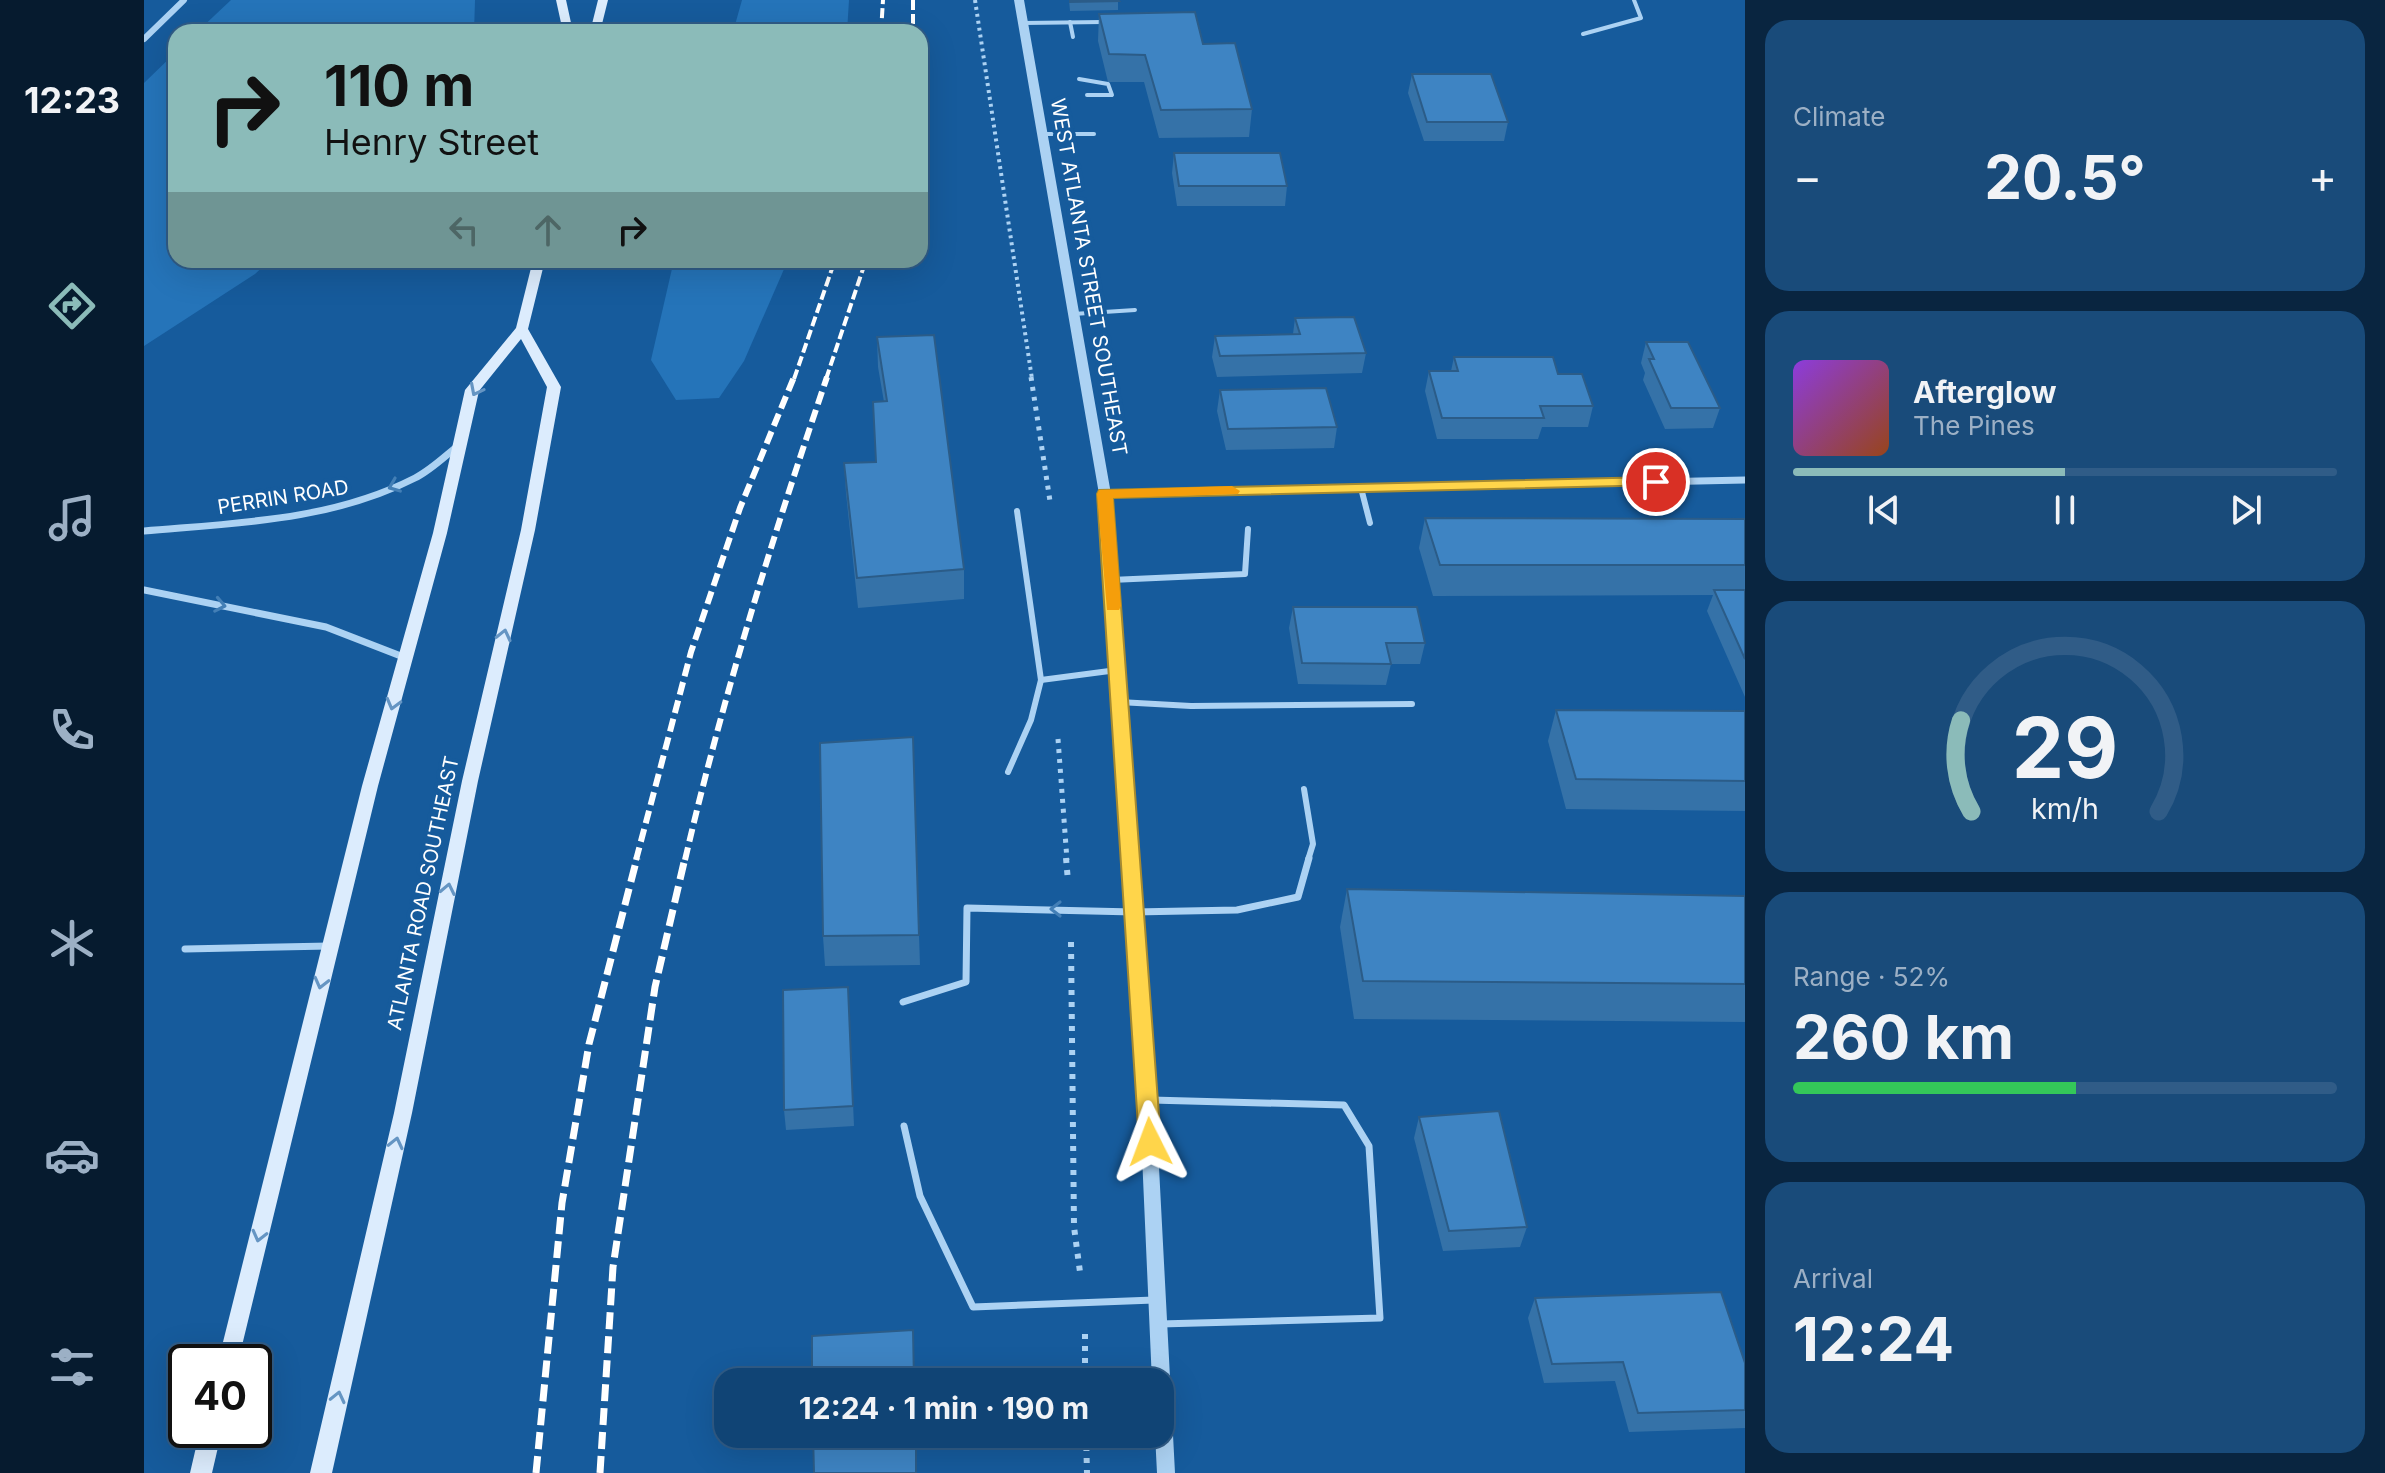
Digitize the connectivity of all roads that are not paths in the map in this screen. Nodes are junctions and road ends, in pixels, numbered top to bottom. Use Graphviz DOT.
graph roads {
  1 [pos="184,0"];
  2 [pos="561,0"];
  3 [pos="603,0"];
  4 [pos="1019,0"];
  5 [pos="1634,0"];
  6 [pos="1070,22"];
  7 [pos="1106,22"];
  8 [pos="1023,23"];
  9 [pos="566,24"];
  10 [pos="597,24"];
  11 [pos="1583,34"];
  12 [pos="1073,37"];
  13 [pos="144,39"];
  14 [pos="1079,79"];
  15 [pos="1087,95"];
  16 [pos="1042,134"];
  17 [pos="1094,134"];
  18 [pos="537,268"];
  19 [pos="1135,310"];
  20 [pos="1073,314"];
  21 [pos="522,329"];
  22 [pos="460,445"];
  23 [pos="1745,480"];
  24 [pos="1361,488"];
  25 [pos="1105,494"];
  26 [pos="1017,511"];
  27 [pos="1370,523"];
  28 [pos="1248,529"];
  29 [pos="144,531"];
  30 [pos="1111,580"];
  31 [pos="144,590"];
  32 [pos="406,658"];
  33 [pos="1117,670"];
  34 [pos="1041,680"];
  35 [pos="1119,702"];
  36 [pos="1412,704"];
  37 [pos="1008,772"];
  38 [pos="1304,789"];
  39 [pos="1134,912"];
  40 [pos="330,946"];
  41 [pos="185,949"];
  42 [pos="903,1002"];
  43 [pos="1147,1100"];
  44 [pos="904,1126"];
  45 [pos="1158,1300"];
  46 [pos="1159,1324"];
  47 [pos="232,1344"];
  48 [pos="207,1448"];
  49 [pos="201,1473"];
  50 [pos="321,1473"];
  51 [pos="1166,1473"];
  1 -- 13 [label="street"];
  2 -- 9 [label="main road"];
  3 -- 10 [label="main road"];
  4 -- 8 [label="street, WEST ATLANTA STREET SOUTHEAST"];
  5 -- 11 [label="lane"];
  6 -- 7 [label="lane"];
  6 -- 8 [label="lane"];
  6 -- 12 [label="lane"];
  8 -- 16 [label="street, WEST ATLANTA STREET SOUTHEAST"];
  14 -- 15 [label="lane"];
  16 -- 17 [label="lane"];
  16 -- 20 [label="street, WEST ATLANTA STREET SOUTHEAST"];
  18 -- 21 [label="main road"];
  19 -- 20 [label="lane"];
  20 -- 25 [label="street, WEST ATLANTA STREET SOUTHEAST"];
  21 -- 22 [label="main road, one-way"];
  50 -- 21 [label="main road, ATLANTA ROAD SOUTHEAST, one-way"];
  22 -- 29 [label="street, PERRIN ROAD, one-way"];
  22 -- 32 [label="main road"];
  23 -- 24 [label="street"];
  24 -- 25 [label="street"];
  24 -- 27 [label="lane"];
  25 -- 30 [label="street, WEST ATLANTA STREET SOUTHEAST"];
  26 -- 34 [label="lane"];
  28 -- 30 [label="lane"];
  30 -- 33 [label="street, WEST ATLANTA STREET SOUTHEAST"];
  31 -- 32 [label="street, one-way"];
  32 -- 40 [label="main road, one-way"];
  33 -- 34 [label="lane"];
  33 -- 35 [label="street, WEST ATLANTA STREET SOUTHEAST"];
  34 -- 37 [label="lane"];
  35 -- 36 [label="lane"];
  35 -- 39 [label="street, WEST ATLANTA STREET SOUTHEAST"];
  38 -- 39 [label="lane"];
  39 -- 42 [label="lane, one-way"];
  39 -- 43 [label="street, WEST ATLANTA STREET SOUTHEAST"];
  40 -- 41 [label="lane"];
  40 -- 47 [label="main road, one-way"];
  43 -- 45 [label="street, WEST ATLANTA STREET SOUTHEAST"];
  43 -- 46 [label="lane"];
  44 -- 45 [label="lane"];
  45 -- 46 [label="street, WEST ATLANTA STREET SOUTHEAST"];
  46 -- 51 [label="street, WEST ATLANTA STREET SOUTHEAST"];
  48 -- 49 [label="main road"];
}
